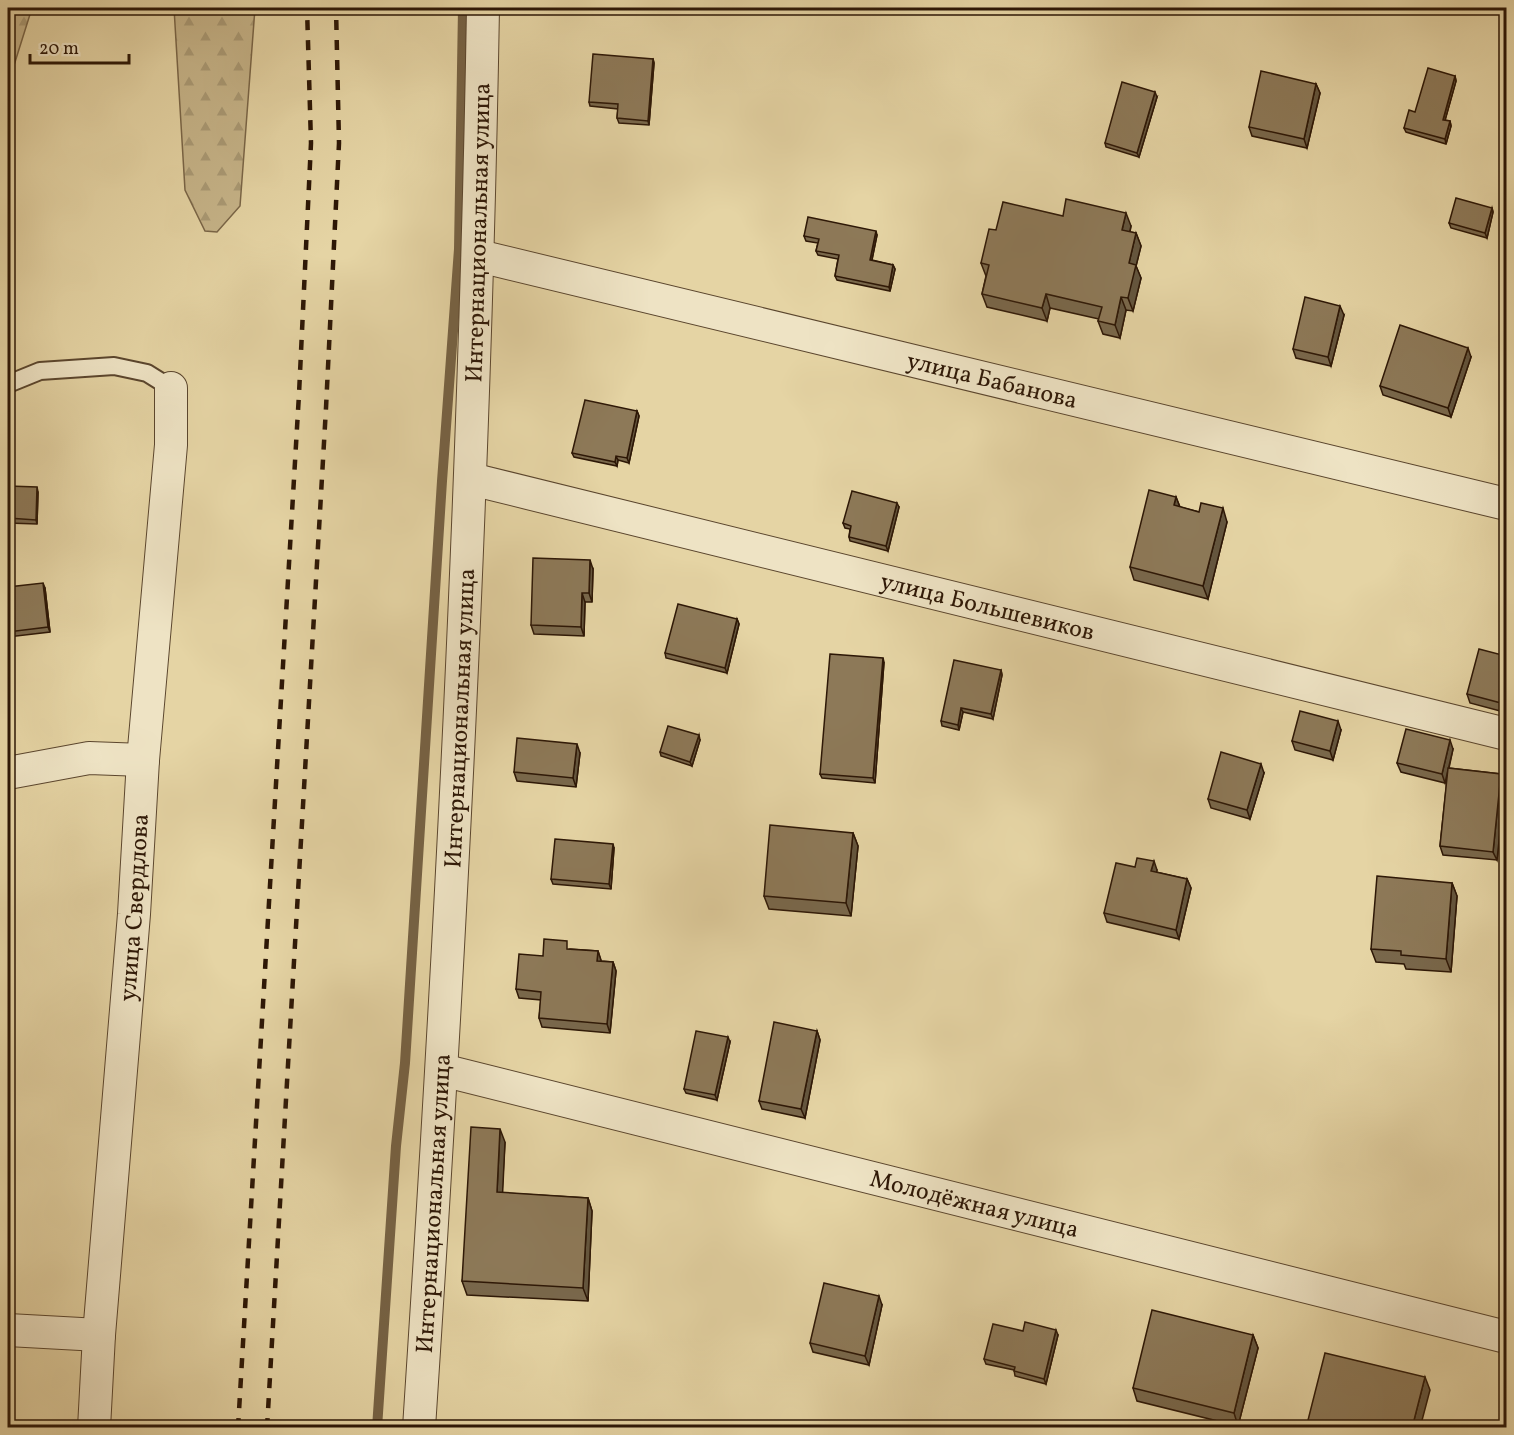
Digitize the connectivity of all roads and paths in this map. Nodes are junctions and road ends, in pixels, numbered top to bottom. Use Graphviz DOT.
graph roads {
  1 [pos="483,8"];
  2 [pos="479,256"];
  3 [pos="8,384"];
  4 [pos="171,388"];
  5 [pos="471,479"];
  6 [pos="1506,504"];
  7 [pos="1506,734"];
  8 [pos="143,760"];
  9 [pos="8,772"];
  10 [pos="442,1070"];
  11 [pos="8,1330"];
  12 [pos="99,1335"];
  13 [pos="1506,1337"];
  14 [pos="94,1428"];
  15 [pos="419,1428"];
  1 -- 2 [label="street, Интернациональная улица"];
  2 -- 5 [label="street, Интернациональная улица"];
  2 -- 6 [label="street, улица Бабанова"];
  3 -- 4 [label="lane"];
  4 -- 8 [label="street, улица Свердлова"];
  5 -- 7 [label="street, улица Большевиков"];
  5 -- 10 [label="street, Интернациональная улица"];
  8 -- 9 [label="street"];
  8 -- 12 [label="street, улица Свердлова"];
  10 -- 13 [label="street, Молодёжная улица"];
  10 -- 15 [label="street, Интернациональная улица"];
  11 -- 12 [label="street"];
  12 -- 14 [label="street, улица Свердлова"];
}
